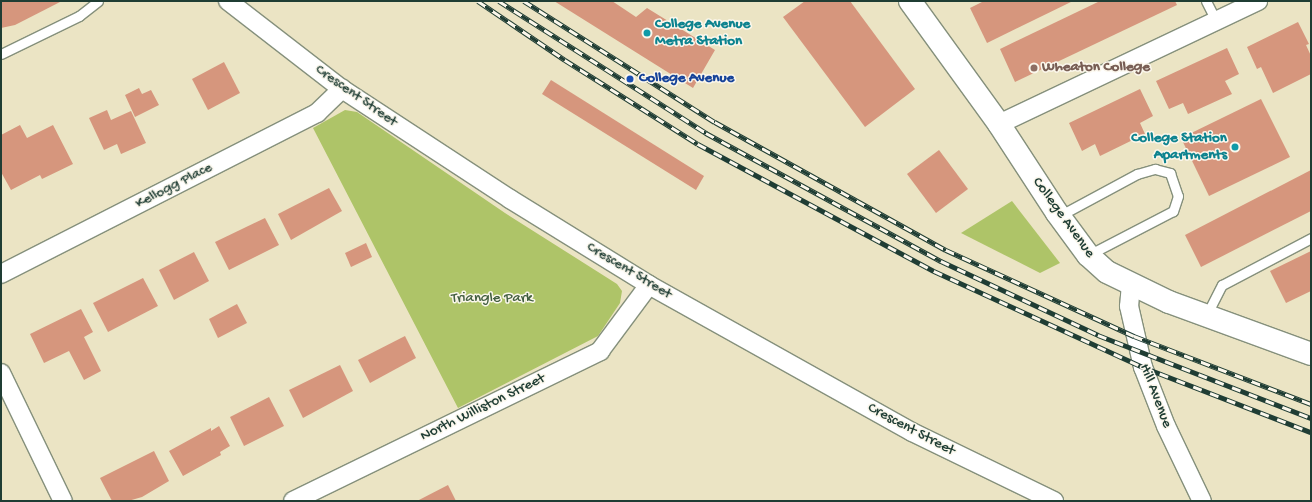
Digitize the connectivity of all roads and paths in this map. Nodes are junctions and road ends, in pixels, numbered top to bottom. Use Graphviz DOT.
graph roads {
  1 [pos="98,1"];
  2 [pos="228,1"];
  3 [pos="910,1"];
  4 [pos="1206,1"];
  5 [pos="1258,1"];
  6 [pos="1216,21"];
  7 [pos="1,54"];
  8 [pos="342,89"];
  9 [pos="999,124"];
  10 [pos="1059,216"];
  11 [pos="1311,238"];
  12 [pos="1088,255"];
  13 [pos="1,274"];
  14 [pos="1131,284"];
  15 [pos="649,285"];
  16 [pos="1206,316"];
  17 [pos="1307,350"];
  18 [pos="1,373"];
  19 [pos="63,501"];
  20 [pos="293,501"];
  21 [pos="1054,501"];
  22 [pos="1202,501"];
  1 -- 7 [label="lane"];
  2 -- 8 [label="street, Crescent Street"];
  3 -- 9 [label="street, College Avenue"];
  4 -- 6 [label="lane"];
  5 -- 6 [label="street"];
  6 -- 9 [label="street"];
  8 -- 13 [label="street, Kellogg Place"];
  8 -- 15 [label="street, Crescent Street"];
  9 -- 10 [label="street, College Avenue"];
  10 -- 12 [label="street, College Avenue"];
  10 -- 12 [label="lane"];
  11 -- 16 [label="lane"];
  12 -- 14 [label="street, College Avenue"];
  14 -- 16 [label="street, College Avenue"];
  14 -- 22 [label="street, Hill Avenue"];
  15 -- 20 [label="street, North Williston Street"];
  15 -- 21 [label="street, Crescent Street"];
  16 -- 17 [label="street, College Avenue"];
  18 -- 19 [label="street"];
}
